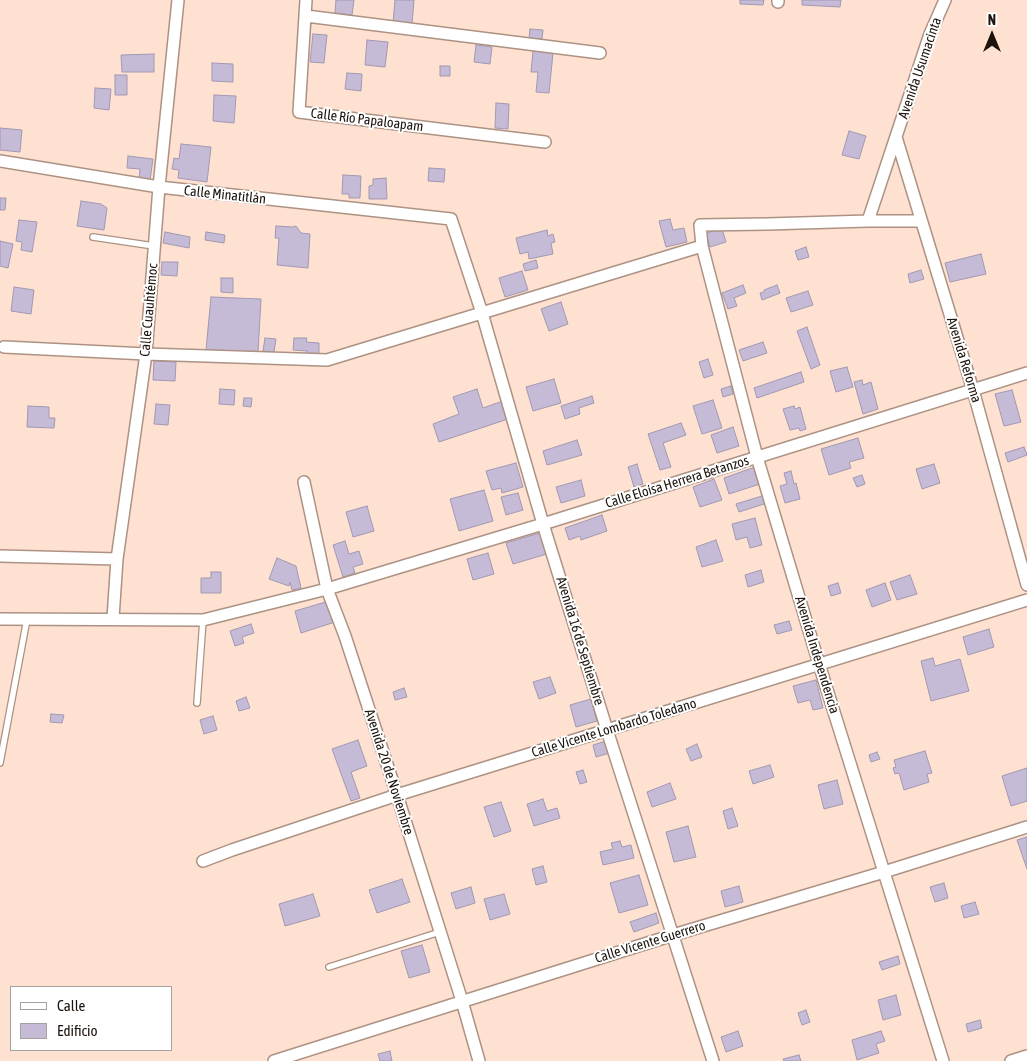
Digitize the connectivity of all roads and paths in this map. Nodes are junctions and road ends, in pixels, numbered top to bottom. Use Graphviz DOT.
graph roads {
  1 [pos="178,0"];
  2 [pos="306,0"];
  3 [pos="945,0"];
  4 [pos="306,16"];
  5 [pos="600,53"];
  6 [pos="896,137"];
  7 [pos="545,142"];
  8 [pos="0,161"];
  9 [pos="159,187"];
  10 [pos="451,219"];
  11 [pos="868,221"];
  12 [pos="922,221"];
  13 [pos="93,237"];
  14 [pos="154,246"];
  15 [pos="702,246"];
  16 [pos="482,313"];
  17 [pos="4,347"];
  18 [pos="146,354"];
  19 [pos="1027,373"];
  20 [pos="973,390"];
  21 [pos="757,457"];
  22 [pos="304,482"];
  23 [pos="543,524"];
  24 [pos="0,556"];
  25 [pos="117,559"];
  26 [pos="1027,585"];
  27 [pos="327,589"];
  28 [pos="1027,600"];
  29 [pos="114,618"];
  30 [pos="0,619"];
  31 [pos="27,619"];
  32 [pos="204,620"];
  33 [pos="819,664"];
  34 [pos="197,703"];
  35 [pos="608,730"];
  36 [pos="0,763"];
  37 [pos="398,795"];
  38 [pos="1027,827"];
  39 [pos="203,861"];
  40 [pos="884,872"];
  41 [pos="440,932"];
  42 [pos="673,935"];
  43 [pos="329,967"];
  44 [pos="462,1001"];
  45 [pos="1027,1056"];
  46 [pos="274,1061"];
  47 [pos="478,1061"];
  48 [pos="713,1061"];
  49 [pos="943,1061"];
  50 [pos="1011,1061"];
  1 -- 9 [label="street, Calle Cuauhtémoc"];
  2 -- 4 [label="street, Calle Río Papaloapam"];
  3 -- 6 [label="street, Avenida Usumacinta"];
  4 -- 5 [label="street"];
  4 -- 7 [label="street, Calle Río Papaloapam"];
  6 -- 11 [label="street, Avenida Usumacinta"];
  6 -- 12 [label="street, Avenida Reforma"];
  8 -- 9 [label="street, Calle Minatitlán"];
  9 -- 10 [label="street, Calle Minatitlán"];
  9 -- 14 [label="street, Calle Cuauhtémoc"];
  10 -- 16 [label="street, Avenida 16 de Septiembre"];
  11 -- 12 [label="street"];
  11 -- 15 [label="street, Avenida Independencia"];
  12 -- 20 [label="street, Avenida Reforma"];
  13 -- 14 [label="lane"];
  14 -- 18 [label="street, Calle Cuauhtémoc"];
  15 -- 16 [label="street"];
  15 -- 21 [label="street, Avenida Independencia"];
  16 -- 18 [label="street"];
  16 -- 23 [label="street, Avenida 16 de Septiembre"];
  17 -- 18 [label="street"];
  18 -- 25 [label="street, Calle Cuauhtémoc"];
  19 -- 20 [label="street, Calle Eloísa Herrera Betanzos"];
  20 -- 21 [label="street, Calle Eloísa Herrera Betanzos"];
  20 -- 26 [label="street, Avenida Reforma"];
  21 -- 23 [label="street, Calle Eloísa Herrera Betanzos"];
  21 -- 33 [label="street, Avenida Independencia"];
  22 -- 27 [label="street, Avenida 20 de Noviembre"];
  23 -- 27 [label="street, Calle Eloísa Herrera Betanzos"];
  23 -- 35 [label="street, Avenida 16 de Septiembre"];
  24 -- 25 [label="street"];
  25 -- 29 [label="street, Calle Cuauhtémoc"];
  27 -- 32 [label="street, Calle Eloísa Herrera Betanzos"];
  27 -- 37 [label="street, Avenida 20 de Noviembre"];
  28 -- 33 [label="street, Calle Vicente Lombardo Toledano"];
  29 -- 31 [label="street, Calle Eloísa Herrera Betanzos"];
  29 -- 32 [label="street, Calle Eloísa Herrera Betanzos"];
  30 -- 31 [label="street, Calle Eloísa Herrera Betanzos"];
  31 -- 36 [label="lane"];
  32 -- 34 [label="lane"];
  33 -- 35 [label="street, Calle Vicente Lombardo Toledano"];
  33 -- 40 [label="street, Avenida Independencia"];
  35 -- 37 [label="street, Calle Vicente Lombardo Toledano"];
  35 -- 42 [label="street, Avenida 16 de Septiembre"];
  37 -- 39 [label="street, Calle Vicente Lombardo Toledano"];
  37 -- 41 [label="street, Avenida 20 de Noviembre"];
  38 -- 40 [label="street, Calle Vicente Guerrero"];
  40 -- 42 [label="street, Calle Vicente Guerrero"];
  40 -- 49 [label="street, Avenida Independencia"];
  41 -- 43 [label="lane"];
  41 -- 44 [label="street, Avenida 20 de Noviembre"];
  42 -- 44 [label="street, Calle Vicente Guerrero"];
  42 -- 48 [label="street, Avenida 16 de Septiembre"];
  44 -- 46 [label="street, Calle Vicente Guerrero"];
  44 -- 47 [label="street, Avenida 20 de Noviembre"];
  45 -- 50 [label="street"];
}
